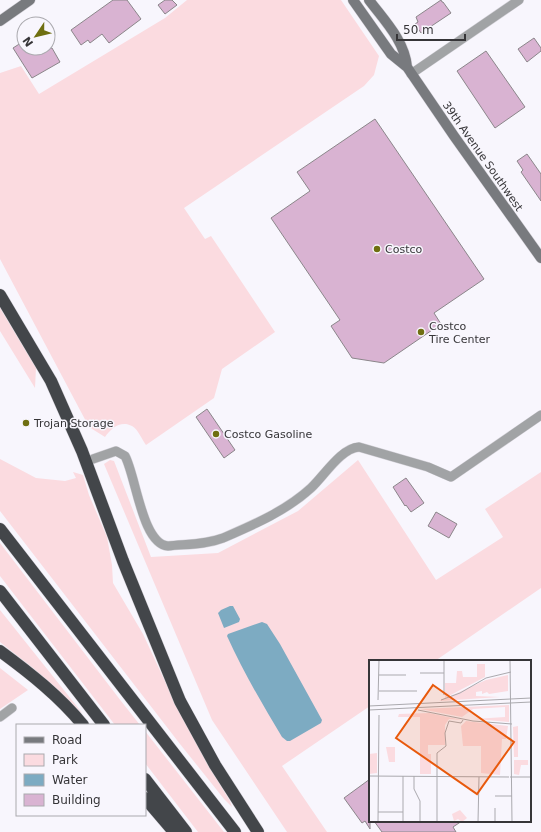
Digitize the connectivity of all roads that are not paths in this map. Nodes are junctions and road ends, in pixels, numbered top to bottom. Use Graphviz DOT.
graph roads {
  1 [pos="30,0"];
  2 [pos="353,0"];
  3 [pos="370,0"];
  4 [pos="519,0"];
  5 [pos="0,21"];
  6 [pos="409,70"];
  7 [pos="541,258"];
  8 [pos="0,295"];
  9 [pos="541,415"];
  10 [pos="93,459"];
  11 [pos="0,529"];
  12 [pos="0,591"];
  13 [pos="0,651"];
  14 [pos="12,708"];
  15 [pos="0,716"];
  16 [pos="82,724"];
  17 [pos="103,724"];
  18 [pos="146,780"];
  19 [pos="146,799"];
  20 [pos="174,832"];
  21 [pos="186,832"];
  22 [pos="235,832"];
  23 [pos="258,832"];
  1 -- 5 [label="main road"];
  2 -- 6 [label="main road, 39th Avenue Southwest"];
  3 -- 6 [label="main road, 39th Avenue Southwest"];
  4 -- 6 [label="street"];
  6 -- 7 [label="main road, 39th Avenue Southwest"];
  8 -- 23 [label="highway"];
  9 -- 10 [label="street"];
  11 -- 22 [label="highway"];
  12 -- 17 [label="highway"];
  13 -- 16 [label="highway"];
  14 -- 15 [label="street"];
  18 -- 21 [label="highway"];
  19 -- 20 [label="highway"];
}
